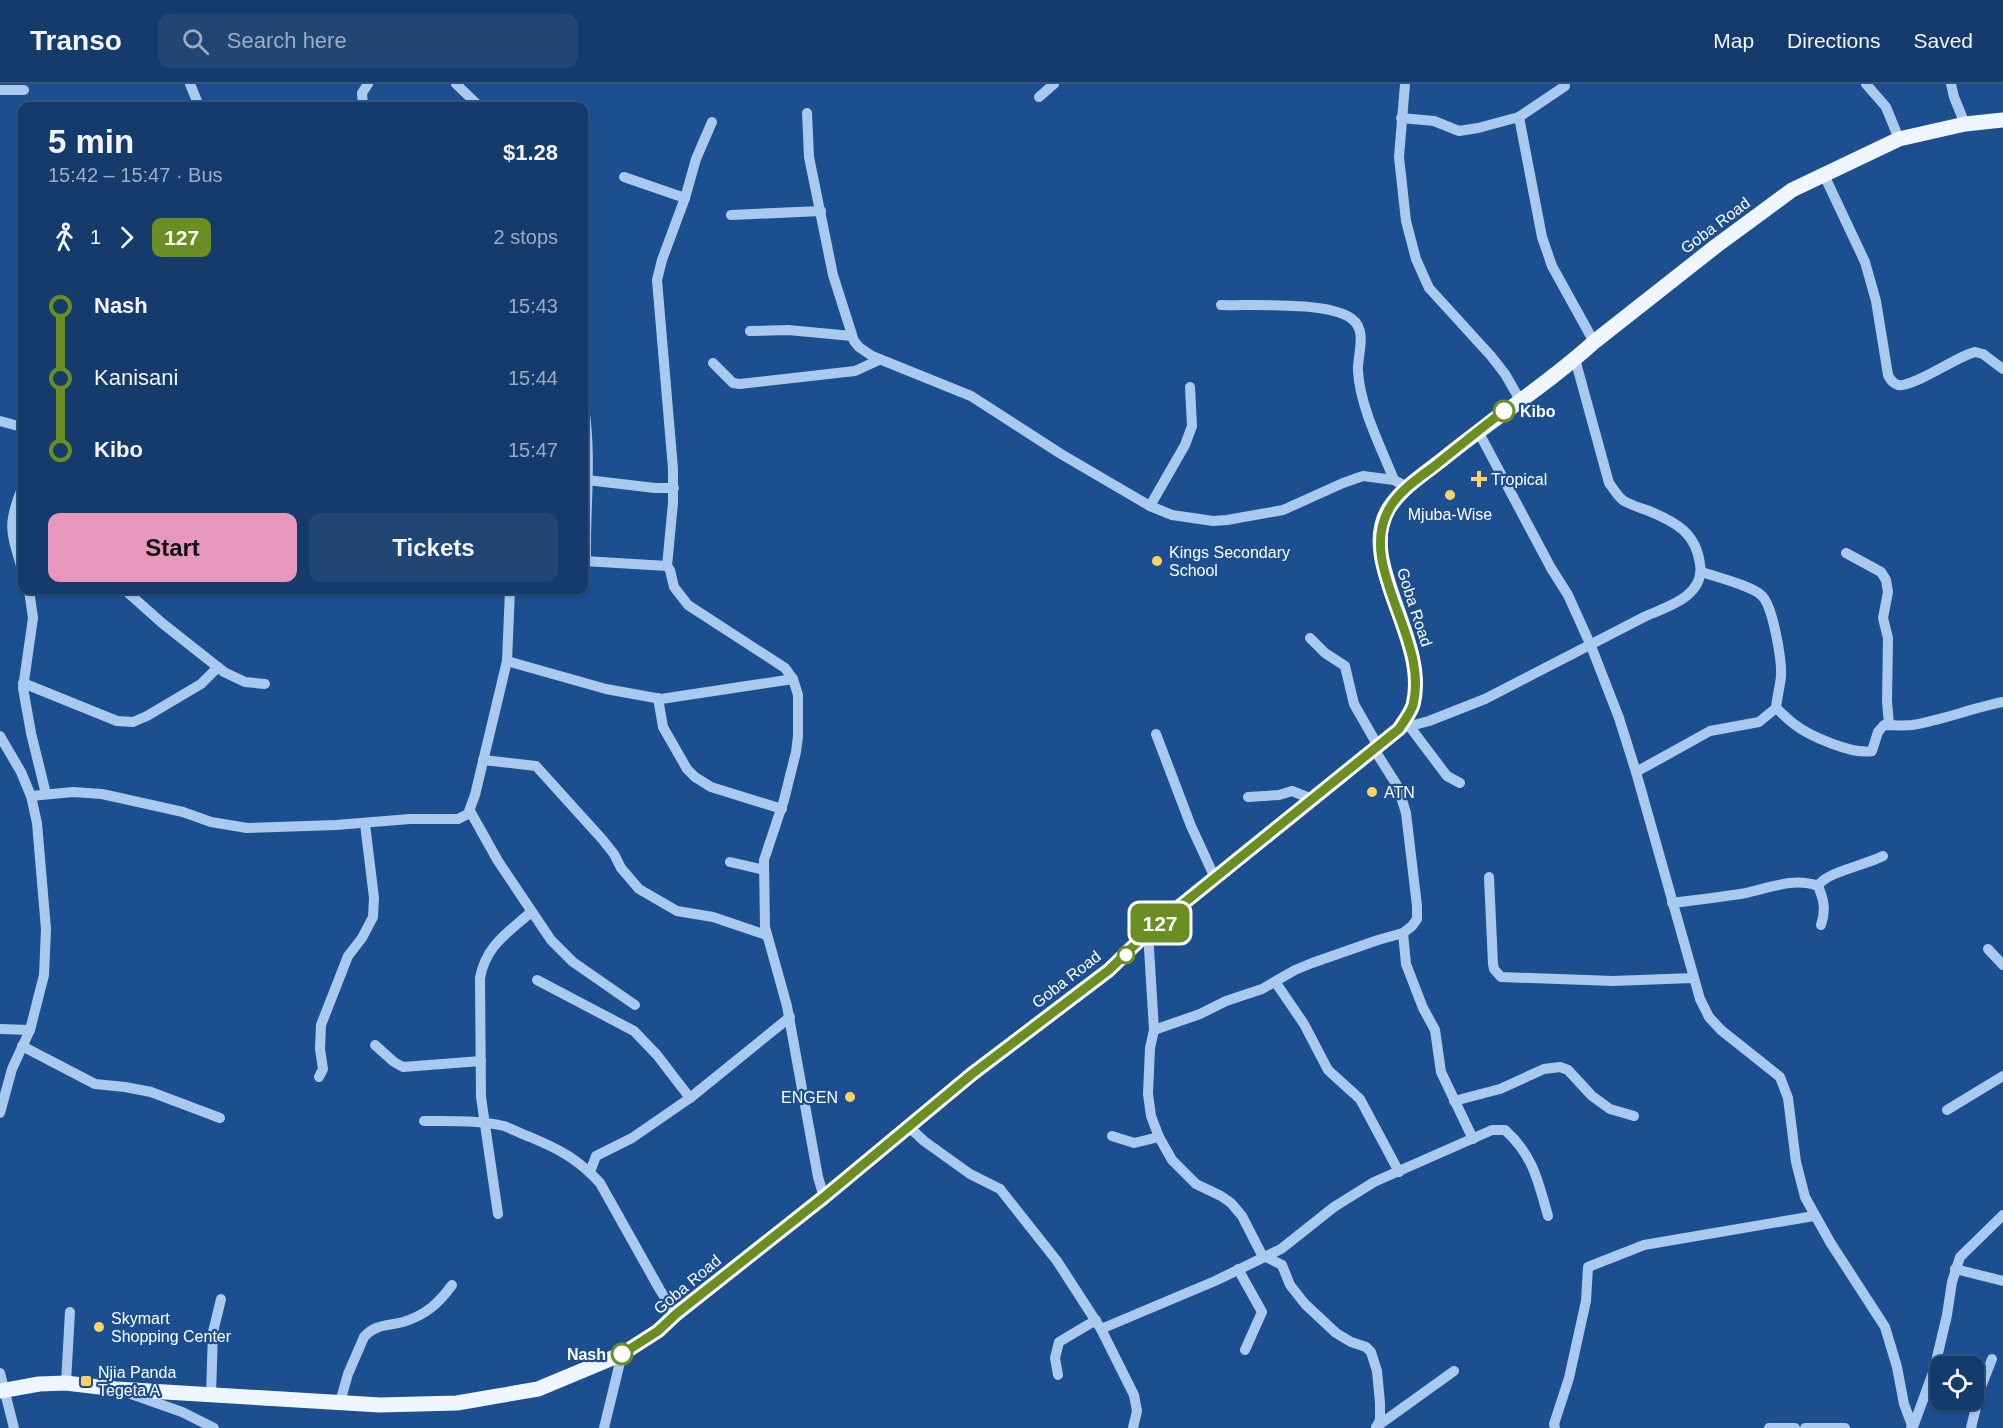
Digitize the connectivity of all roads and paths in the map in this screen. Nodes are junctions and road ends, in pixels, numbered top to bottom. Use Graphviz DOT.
graph roads {
  1 [pos="190,84"];
  2 [pos="368,84"];
  3 [pos="456,84"];
  4 [pos="1054,84"];
  5 [pos="1405,84"];
  6 [pos="1866,84"];
  7 [pos="1951,84"];
  8 [pos="1565,86"];
  9 [pos="0,90"];
  10 [pos="24,90"];
  11 [pos="1039,98"];
  12 [pos="197,102"];
  13 [pos="363,102"];
  14 [pos="475,102"];
  15 [pos="807,113"];
  16 [pos="1519,117"];
  17 [pos="1401,118"];
  18 [pos="2003,120"];
  19 [pos="712,122"];
  20 [pos="1965,124"];
  21 [pos="1899,140"];
  22 [pos="1824,175"];
  23 [pos="624,177"];
  24 [pos="685,198"];
  25 [pos="820,211"];
  26 [pos="731,215"];
  27 [pos="1221,305"];
  28 [pos="750,331"];
  29 [pos="852,336"];
  30 [pos="1594,342"];
  31 [pos="1575,359"];
  32 [pos="879,360"];
  33 [pos="713,363"];
  34 [pos="2003,369"];
  35 [pos="1190,387"];
  36 [pos="1520,400"];
  37 [pos="0,421"];
  38 [pos="18,426"];
  39 [pos="1478,431"];
  40 [pos="588,480"];
  41 [pos="1401,484"];
  42 [pos="674,488"];
  43 [pos="18,500"];
  44 [pos="1150,506"];
  45 [pos="18,541"];
  46 [pos="1846,553"];
  47 [pos="588,561"];
  48 [pos="667,566"];
  49 [pos="1702,572"];
  50 [pos="30,594"];
  51 [pos="129,594"];
  52 [pos="510,594"];
  53 [pos="1310,638"];
  54 [pos="1591,646"];
  55 [pos="507,661"];
  56 [pos="218,668"];
  57 [pos="793,679"];
  58 [pos="23,683"];
  59 [pos="265,684"];
  60 [pos="657,698"];
  61 [pos="2003,702"];
  62 [pos="1776,708"];
  63 [pos="1889,725"];
  64 [pos="1405,728"];
  65 [pos="1156,734"];
  66 [pos="0,736"];
  67 [pos="1376,748"];
  68 [pos="483,760"];
  69 [pos="1636,772"];
  70 [pos="1460,783"];
  71 [pos="46,794"];
  72 [pos="31,796"];
  73 [pos="1248,797"];
  74 [pos="1312,799"];
  75 [pos="782,809"];
  76 [pos="470,811"];
  77 [pos="365,824"];
  78 [pos="1883,856"];
  79 [pos="730,862"];
  80 [pos="764,870"];
  81 [pos="1490,877"];
  82 [pos="1215,878"];
  83 [pos="1818,886"];
  84 [pos="1672,903"];
  85 [pos="531,912"];
  86 [pos="1821,925"];
  87 [pos="1148,932"];
  88 [pos="1403,933"];
  89 [pos="766,935"];
  90 [pos="1988,949"];
  91 [pos="2003,965"];
  92 [pos="1694,978"];
  93 [pos="537,980"];
  94 [pos="1276,983"];
  95 [pos="635,1005"];
  96 [pos="790,1017"];
  97 [pos="0,1029"];
  98 [pos="30,1030"];
  99 [pos="1154,1030"];
  100 [pos="375,1045"];
  101 [pos="22,1046"];
  102 [pos="481,1061"];
  103 [pos="2003,1076"];
  104 [pos="319,1077"];
  105 [pos="690,1098"];
  106 [pos="1454,1101"];
  107 [pos="1947,1110"];
  108 [pos="0,1113"];
  109 [pos="1634,1116"];
  110 [pos="220,1118"];
  111 [pos="424,1121"];
  112 [pos="484,1124"];
  113 [pos="908,1126"];
  114 [pos="1112,1136"];
  115 [pos="1159,1137"];
  116 [pos="1473,1139"];
  117 [pos="590,1172"];
  118 [pos="1399,1172"];
  119 [pos="824,1197"];
  120 [pos="498,1214"];
  121 [pos="2003,1215"];
  122 [pos="1548,1216"];
  123 [pos="1814,1216"];
  124 [pos="1264,1256"];
  125 [pos="1238,1269"];
  126 [pos="1955,1269"];
  127 [pos="2003,1281"];
  128 [pos="452,1285"];
  129 [pos="221,1299"];
  130 [pos="70,1312"];
  131 [pos="676,1314"];
  132 [pos="1098,1324"];
  133 [pos="1245,1350"];
  134 [pos="622,1354"];
  135 [pos="1992,1359"];
  136 [pos="1454,1371"];
  137 [pos="0,1373"];
  138 [pos="1058,1375"];
  139 [pos="66,1383"];
  140 [pos="116,1389"];
  141 [pos="3,1390"];
  142 [pos="211,1395"];
  143 [pos="340,1402"];
  144 [pos="14,1428"];
  145 [pos="214,1428"];
  146 [pos="604,1428"];
  147 [pos="1133,1428"];
  148 [pos="1376,1428"];
  149 [pos="1556,1428"];
  150 [pos="1769,1428"];
  151 [pos="1795,1428"];
  152 [pos="1806,1428"];
  153 [pos="1845,1428"];
  154 [pos="1912,1428"];
  155 [pos="1971,1428"];
  1 -- 12 [label="street"];
  2 -- 13 [label="street"];
  3 -- 14 [label="street"];
  4 -- 11 [label="street"];
  5 -- 17 [label="street"];
  6 -- 21 [label="street"];
  7 -- 20 [label="street"];
  8 -- 16 [label="street"];
  9 -- 10 [label="street"];
  15 -- 25 [label="street"];
  16 -- 17 [label="street"];
  16 -- 30 [label="street"];
  17 -- 36 [label="street"];
  18 -- 20 [label="main road, Goba Road"];
  19 -- 24 [label="street"];
  20 -- 21 [label="main road, Goba Road"];
  21 -- 22 [label="main road, Goba Road"];
  22 -- 30 [label="main road, Goba Road"];
  22 -- 34 [label="street"];
  23 -- 24 [label="street"];
  24 -- 42 [label="street"];
  25 -- 26 [label="street"];
  25 -- 29 [label="street"];
  27 -- 41 [label="street"];
  28 -- 29 [label="street"];
  29 -- 32 [label="street"];
  30 -- 31 [label="main road, Goba Road"];
  31 -- 36 [label="main road, Goba Road"];
  31 -- 49 [label="street"];
  32 -- 33 [label="street"];
  32 -- 44 [label="street"];
  35 -- 44 [label="street"];
  36 -- 39 [label="main road, Goba Road"];
  37 -- 38 [label="street"];
  39 -- 41 [label="main road, Goba Road"];
  39 -- 54 [label="street"];
  40 -- 42 [label="street"];
  41 -- 44 [label="street"];
  41 -- 64 [label="main road, Goba Road"];
  42 -- 48 [label="street"];
  43 -- 45 [label="street"];
  46 -- 63 [label="street"];
  47 -- 48 [label="street"];
  48 -- 57 [label="street"];
  49 -- 54 [label="street"];
  49 -- 62 [label="street"];
  50 -- 58 [label="street"];
  51 -- 56 [label="street"];
  52 -- 55 [label="street"];
  53 -- 67 [label="street"];
  54 -- 64 [label="street"];
  54 -- 69 [label="street"];
  55 -- 60 [label="street"];
  55 -- 68 [label="street"];
  56 -- 58 [label="street"];
  56 -- 59 [label="street"];
  57 -- 60 [label="street"];
  57 -- 75 [label="street"];
  58 -- 71 [label="street"];
  60 -- 75 [label="street"];
  61 -- 63 [label="street"];
  62 -- 63 [label="street"];
  62 -- 69 [label="street"];
  64 -- 67 [label="main road, Goba Road"];
  64 -- 70 [label="street"];
  65 -- 82 [label="street"];
  66 -- 72 [label="street"];
  67 -- 74 [label="main road, Goba Road"];
  67 -- 88 [label="street"];
  68 -- 76 [label="street"];
  68 -- 89 [label="street"];
  69 -- 84 [label="street"];
  71 -- 72 [label="street"];
  71 -- 77 [label="street"];
  72 -- 98 [label="street"];
  73 -- 74 [label="street"];
  74 -- 82 [label="main road, Goba Road"];
  75 -- 80 [label="street"];
  76 -- 77 [label="street"];
  76 -- 85 [label="street"];
  77 -- 104 [label="street"];
  78 -- 83 [label="street"];
  79 -- 80 [label="street"];
  80 -- 89 [label="street"];
  81 -- 92 [label="street"];
  82 -- 87 [label="main road, Goba Road"];
  83 -- 84 [label="street"];
  83 -- 86 [label="street"];
  84 -- 92 [label="street"];
  85 -- 95 [label="street"];
  85 -- 102 [label="street"];
  87 -- 99 [label="street"];
  87 -- 113 [label="main road, Goba Road"];
  88 -- 94 [label="street"];
  88 -- 106 [label="street"];
  89 -- 96 [label="street"];
  90 -- 91 [label="street"];
  92 -- 123 [label="street"];
  93 -- 105 [label="street"];
  94 -- 99 [label="street"];
  94 -- 118 [label="street"];
  96 -- 105 [label="street"];
  96 -- 119 [label="street"];
  97 -- 98 [label="street"];
  98 -- 101 [label="street"];
  99 -- 115 [label="street"];
  100 -- 102 [label="street"];
  101 -- 108 [label="street"];
  101 -- 110 [label="street"];
  102 -- 112 [label="street"];
  103 -- 107 [label="street"];
  105 -- 117 [label="street"];
  106 -- 109 [label="street"];
  106 -- 116 [label="street"];
  111 -- 112 [label="street"];
  112 -- 117 [label="street"];
  112 -- 120 [label="street"];
  113 -- 119 [label="main road, Goba Road"];
  113 -- 132 [label="street"];
  114 -- 115 [label="street"];
  115 -- 124 [label="street"];
  116 -- 118 [label="street"];
  116 -- 122 [label="street"];
  117 -- 131 [label="street"];
  118 -- 124 [label="street"];
  119 -- 131 [label="main road, Goba Road"];
  121 -- 126 [label="street"];
  123 -- 149 [label="street"];
  123 -- 154 [label="street"];
  124 -- 125 [label="street"];
  124 -- 148 [label="street"];
  125 -- 132 [label="street"];
  125 -- 133 [label="street"];
  126 -- 127 [label="street"];
  126 -- 154 [label="street"];
  128 -- 143 [label="street"];
  129 -- 142 [label="street"];
  130 -- 139 [label="street"];
  131 -- 134 [label="main road, Goba Road"];
  132 -- 138 [label="street"];
  132 -- 147 [label="street"];
  134 -- 143 [label="main road, Goba Road"];
  134 -- 146 [label="street"];
  135 -- 155 [label="street"];
  136 -- 148 [label="street"];
  137 -- 141 [label="street"];
  139 -- 140 [label="main road, Goba Road"];
  139 -- 141 [label="main road, Goba Road"];
  140 -- 142 [label="main road, Goba Road"];
  140 -- 145 [label="street"];
  141 -- 144 [label="street"];
  142 -- 143 [label="main road, Goba Road"];
  150 -- 151 [label="street"];
  152 -- 153 [label="street"];
}
